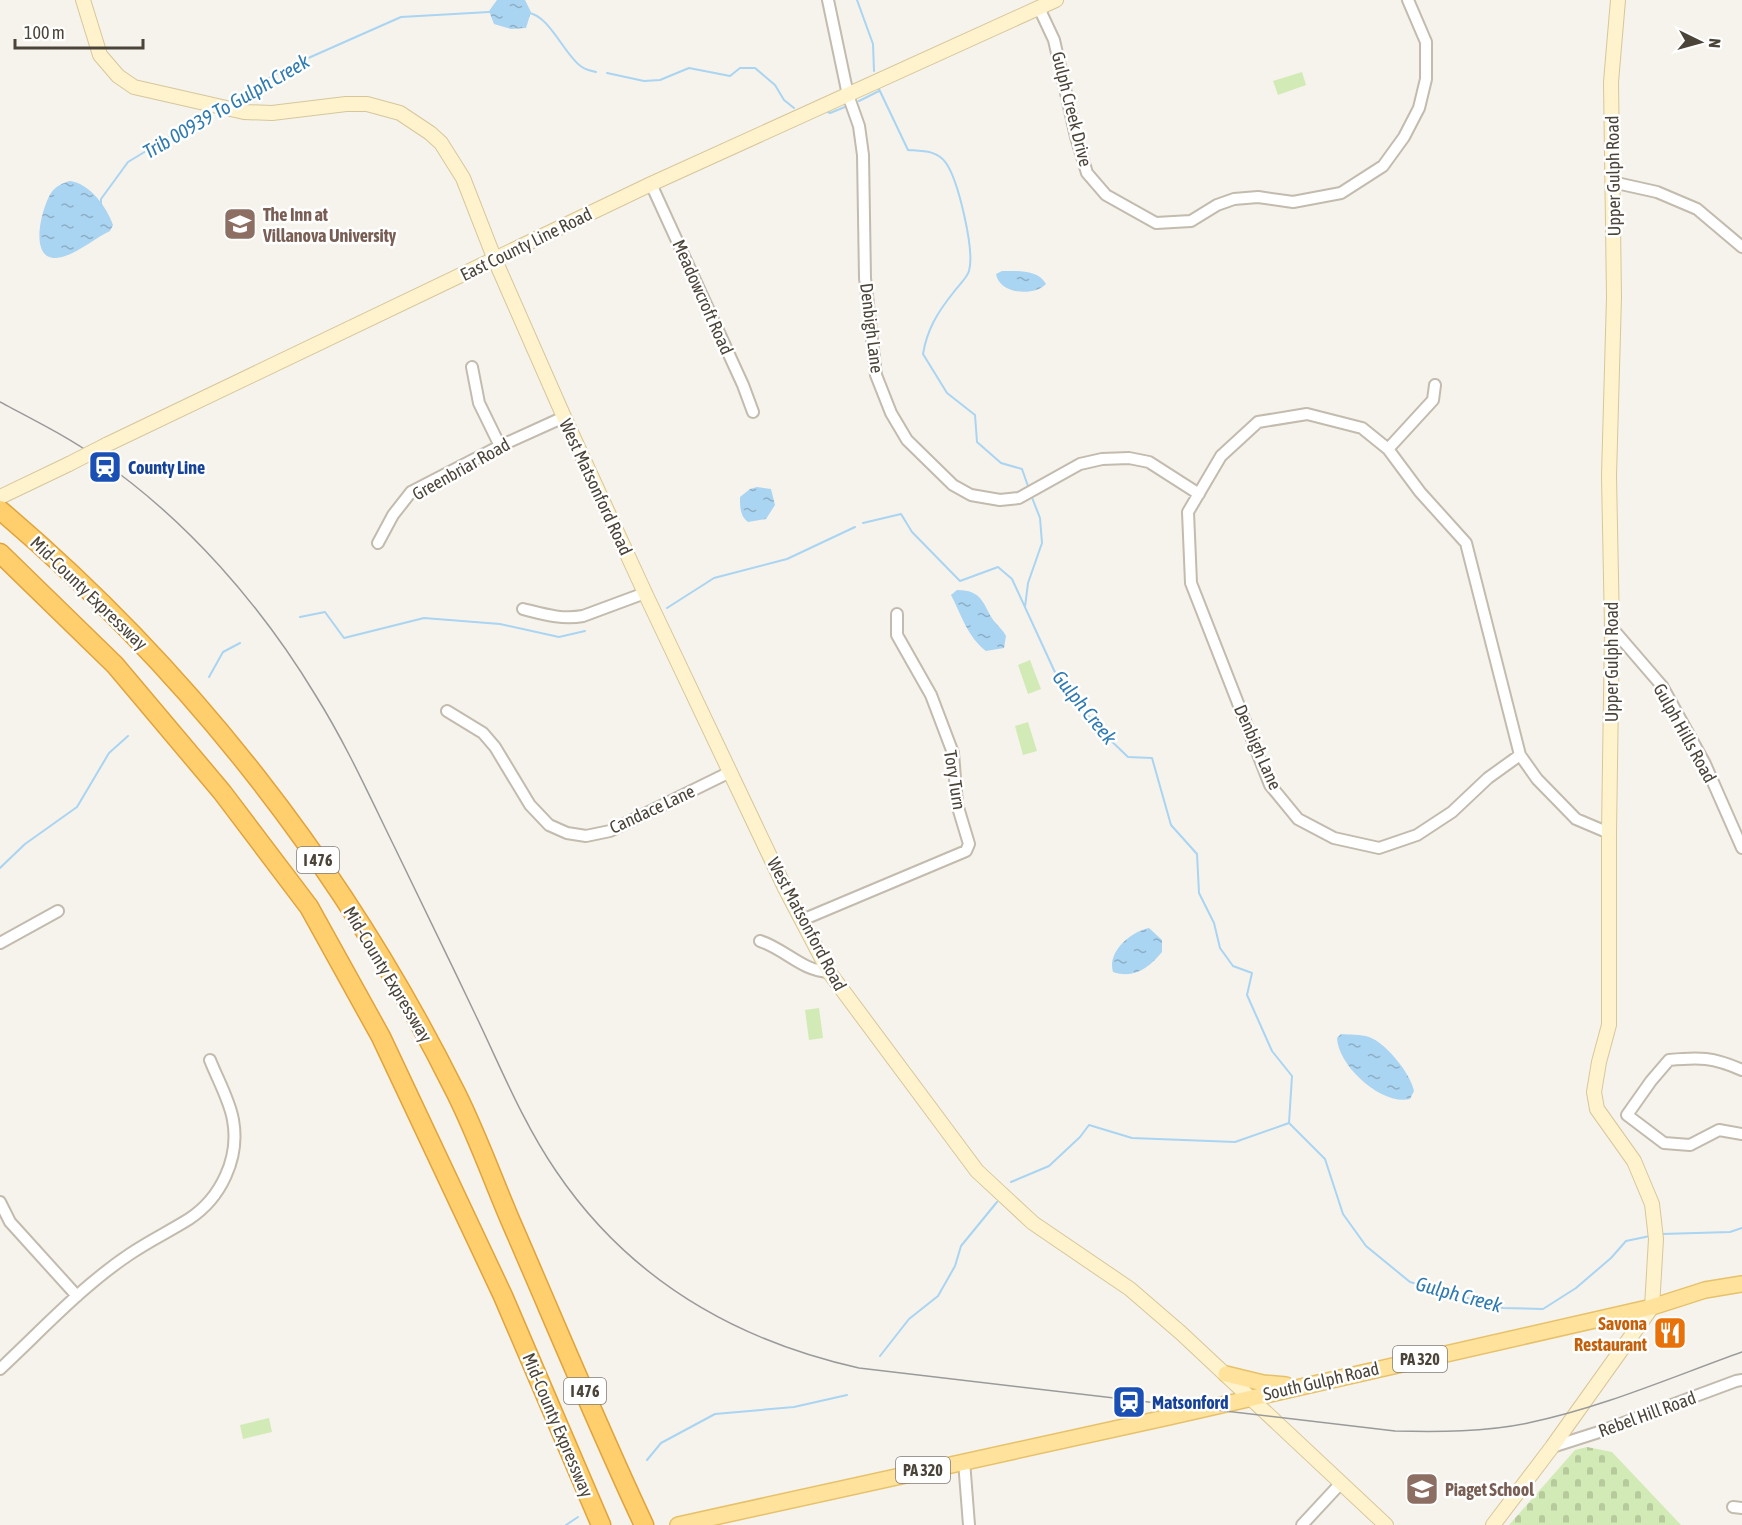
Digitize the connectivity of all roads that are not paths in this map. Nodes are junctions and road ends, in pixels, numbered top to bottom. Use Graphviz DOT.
graph roads {
  1 [pos="83,0"];
  2 [pos="828,0"];
  3 [pos="1056,0"];
  4 [pos="1408,0"];
  5 [pos="1618,0"];
  6 [pos="1039,8"];
  7 [pos="848,95"];
  8 [pos="1612,182"];
  9 [pos="651,184"];
  10 [pos="1742,248"];
  11 [pos="495,260"];
  12 [pos="472,367"];
  13 [pos="1435,385"];
  14 [pos="753,412"];
  15 [pos="564,417"];
  16 [pos="500,446"];
  17 [pos="1388,449"];
  18 [pos="1199,494"];
  19 [pos="0,496"];
  20 [pos="0,510"];
  21 [pos="378,543"];
  22 [pos="0,554"];
  23 [pos="645,593"];
  24 [pos="523,609"];
  25 [pos="897,614"];
  26 [pos="1612,628"];
  27 [pos="447,711"];
  28 [pos="1520,755"];
  29 [pos="730,772"];
  30 [pos="1609,833"];
  31 [pos="1742,848"];
  32 [pos="58,911"];
  33 [pos="802,920"];
  34 [pos="760,940"];
  35 [pos="0,943"];
  36 [pos="829,972"];
  37 [pos="210,1060"];
  38 [pos="1742,1070"];
  39 [pos="1627,1115"];
  40 [pos="1607,1124"];
  41 [pos="1742,1134"];
  42 [pos="0,1202"];
  43 [pos="1742,1284"];
  44 [pos="77,1296"];
  45 [pos="1652,1307"];
  46 [pos="0,1369"];
  47 [pos="1226,1374"];
  48 [pos="1742,1380"];
  49 [pos="1301,1386"];
  50 [pos="1251,1397"];
  51 [pos="1552,1447"];
  52 [pos="964,1461"];
  53 [pos="1341,1483"];
  54 [pos="598,1518"];
  55 [pos="644,1525"];
  56 [pos="678,1525"];
  57 [pos="969,1525"];
  58 [pos="1302,1525"];
  59 [pos="1386,1525"];
  60 [pos="1493,1525"];
  1 -- 11 [label="street, West Matsonford Road"];
  2 -- 7 [label="street, Denbigh Lane"];
  3 -- 6 [label="street, East County Line Road"];
  4 -- 6 [label="street, Gulph Creek Drive"];
  5 -- 8 [label="street, Upper Gulph Road"];
  6 -- 7 [label="street, East County Line Road"];
  7 -- 9 [label="street, East County Line Road"];
  7 -- 18 [label="street, Denbigh Lane"];
  8 -- 10 [label="street"];
  8 -- 26 [label="street, Upper Gulph Road"];
  9 -- 11 [label="street, East County Line Road"];
  9 -- 14 [label="street, Meadowcroft Road"];
  11 -- 15 [label="street, West Matsonford Road"];
  11 -- 19 [label="street, East County Line Road, bridge"];
  12 -- 16 [label="street"];
  13 -- 17 [label="street"];
  15 -- 16 [label="street, Greenbriar Road"];
  15 -- 23 [label="street, West Matsonford Road"];
  16 -- 21 [label="street, Greenbriar Road"];
  17 -- 18 [label="street, Denbigh Lane"];
  17 -- 28 [label="street, Denbigh Lane"];
  18 -- 28 [label="street, Denbigh Lane"];
  20 -- 55 [label="highway, Mid-County Expressway / I 476"];
  22 -- 54 [label="highway, Mid-County Expressway / I 476"];
  23 -- 24 [label="street"];
  23 -- 29 [label="street, West Matsonford Road"];
  25 -- 33 [label="street, Tory Turn"];
  26 -- 30 [label="street, Upper Gulph Road"];
  26 -- 31 [label="street, Gulph Hills Road"];
  27 -- 29 [label="street, Candace Lane"];
  28 -- 30 [label="street, Denbigh Lane"];
  29 -- 33 [label="street, West Matsonford Road"];
  30 -- 40 [label="street, Upper Gulph Road"];
  32 -- 35 [label="street"];
  33 -- 36 [label="street, West Matsonford Road"];
  34 -- 36 [label="street"];
  36 -- 47 [label="street, West Matsonford Road"];
  37 -- 44 [label="street"];
  38 -- 39 [label="street"];
  39 -- 40 [label="street"];
  39 -- 41 [label="street"];
  40 -- 45 [label="street, Upper Gulph Road"];
  42 -- 44 [label="street"];
  43 -- 45 [label="main road, South Gulph Road / PA 320"];
  44 -- 46 [label="street"];
  45 -- 49 [label="main road, South Gulph Road / PA 320"];
  45 -- 51 [label="street"];
  47 -- 49 [label="main road"];
  47 -- 50 [label="street, West Matsonford Road"];
  48 -- 51 [label="street, Rebel Hill Road"];
  49 -- 50 [label="main road, South Gulph Road / PA 320"];
  50 -- 52 [label="main road, PA 320"];
  50 -- 53 [label="street, West Matsonford Road"];
  51 -- 60 [label="street"];
  52 -- 56 [label="main road, PA 320"];
  52 -- 57 [label="street"];
  53 -- 58 [label="street"];
  53 -- 59 [label="street, West Matsonford Road"];
}
